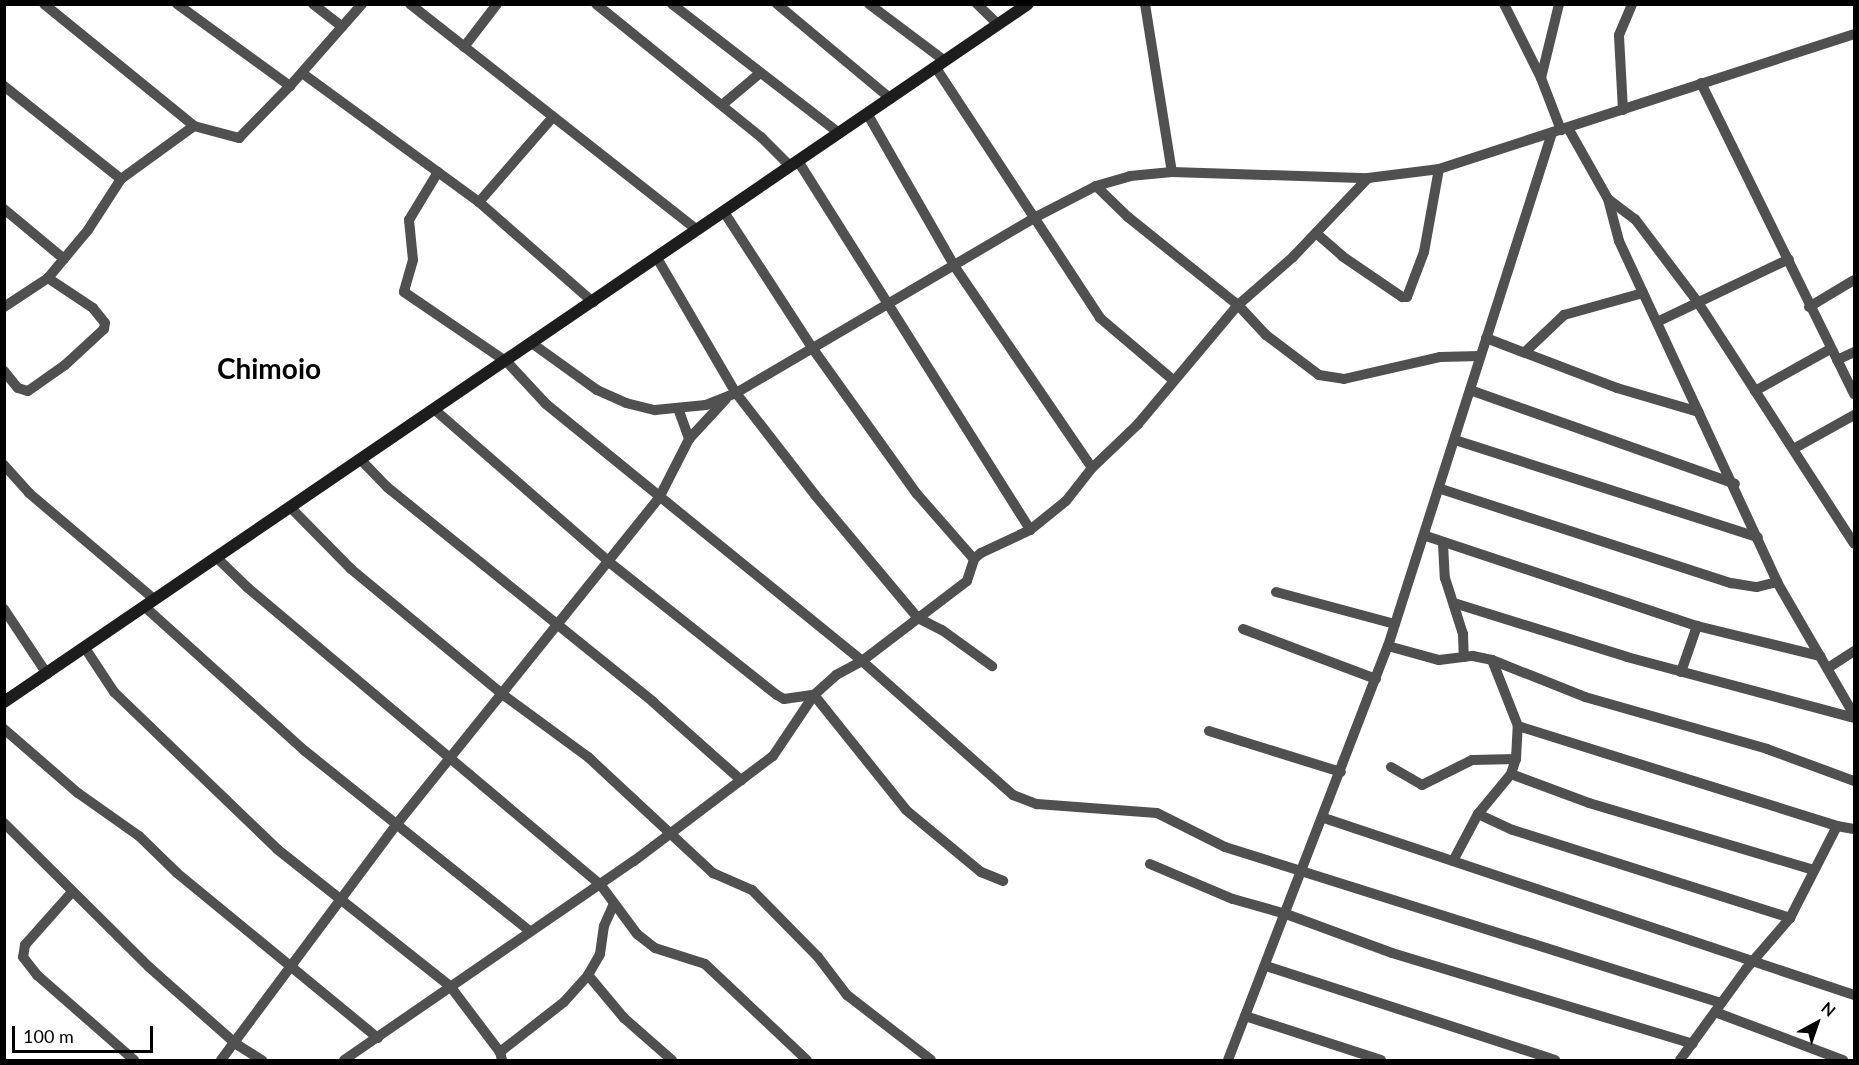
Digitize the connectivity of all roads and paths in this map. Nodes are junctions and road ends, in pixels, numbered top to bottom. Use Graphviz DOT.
graph roads {
  1 [pos="44,4"];
  2 [pos="177,4"];
  3 [pos="313,4"];
  4 [pos="362,4"];
  5 [pos="410,4"];
  6 [pos="497,4"];
  7 [pos="596,4"];
  8 [pos="672,4"];
  9 [pos="777,4"];
  10 [pos="869,4"];
  11 [pos="977,4"];
  12 [pos="1028,4"];
  13 [pos="1145,4"];
  14 [pos="1504,4"];
  15 [pos="1559,4"];
  16 [pos="1632,4"];
  17 [pos="999,25"];
  18 [pos="342,27"];
  19 [pos="1854,34"];
  20 [pos="464,47"];
  21 [pos="941,64"];
  22 [pos="302,73"];
  23 [pos="759,74"];
  24 [pos="1541,78"];
  25 [pos="1701,83"];
  26 [pos="4,86"];
  27 [pos="290,86"];
  28 [pos="891,99"];
  29 [pos="722,105"];
  30 [pos="1623,110"];
  31 [pos="868,115"];
  32 [pos="553,117"];
  33 [pos="194,126"];
  34 [pos="1560,130"];
  35 [pos="839,134"];
  36 [pos="794,163"];
  37 [pos="1439,169"];
  38 [pos="438,172"];
  39 [pos="1172,172"];
  40 [pos="1368,178"];
  41 [pos="121,179"];
  42 [pos="1096,186"];
  43 [pos="1608,198"];
  44 [pos="479,202"];
  45 [pos="4,209"];
  46 [pos="724,212"];
  47 [pos="1034,218"];
  48 [pos="697,230"];
  49 [pos="1316,233"];
  50 [pos="657,258"];
  51 [pos="64,259"];
  52 [pos="1788,259"];
  53 [pos="955,267"];
  54 [pos="48,279"];
  55 [pos="1854,280"];
  56 [pos="1643,293"];
  57 [pos="1697,301"];
  58 [pos="593,302"];
  59 [pos="1238,305"];
  60 [pos="886,306"];
  61 [pos="4,307"];
  62 [pos="1809,307"];
  63 [pos="1657,322"];
  64 [pos="1486,338"];
  65 [pos="533,344"];
  66 [pos="1830,348"];
  67 [pos="813,349"];
  68 [pos="1526,352"];
  69 [pos="1854,352"];
  70 [pos="1480,356"];
  71 [pos="1837,360"];
  72 [pos="507,362"];
  73 [pos="4,371"];
  74 [pos="1173,380"];
  75 [pos="1853,389"];
  76 [pos="1470,390"];
  77 [pos="1755,391"];
  78 [pos="731,396"];
  79 [pos="435,410"];
  80 [pos="679,411"];
  81 [pos="1699,412"];
  82 [pos="1854,415"];
  83 [pos="690,439"];
  84 [pos="1455,440"];
  85 [pos="1795,448"];
  86 [pos="361,460"];
  87 [pos="4,465"];
  88 [pos="1092,468"];
  89 [pos="1735,484"];
  90 [pos="1441,489"];
  91 [pos="659,498"];
  92 [pos="291,508"];
  93 [pos="1030,530"];
  94 [pos="1426,536"];
  95 [pos="1758,537"];
  96 [pos="1443,544"];
  97 [pos="1854,544"];
  98 [pos="217,558"];
  99 [pos="974,559"];
  100 [pos="609,562"];
  101 [pos="1777,582"];
  102 [pos="1276,592"];
  103 [pos="150,603"];
  104 [pos="1454,603"];
  105 [pos="4,609"];
  106 [pos="918,618"];
  107 [pos="557,624"];
  108 [pos="1395,624"];
  109 [pos="1697,626"];
  110 [pos="1243,629"];
  111 [pos="1388,646"];
  112 [pos="85,648"];
  113 [pos="1854,651"];
  114 [pos="1820,656"];
  115 [pos="1464,657"];
  116 [pos="1492,660"];
  117 [pos="862,661"];
  118 [pos="992,666"];
  119 [pos="1828,668"];
  120 [pos="1681,672"];
  121 [pos="47,674"];
  122 [pos="1376,679"];
  123 [pos="502,694"];
  124 [pos="814,695"];
  125 [pos="4,702"];
  126 [pos="1854,717"];
  127 [pos="1518,726"];
  128 [pos="4,729"];
  129 [pos="1209,730"];
  130 [pos="451,758"];
  131 [pos="1516,759"];
  132 [pos="1391,766"];
  133 [pos="1341,772"];
  134 [pos="1511,774"];
  135 [pos="741,780"];
  136 [pos="1854,781"];
  137 [pos="1478,814"];
  138 [pos="1324,818"];
  139 [pos="4,823"];
  140 [pos="396,825"];
  141 [pos="1837,826"];
  142 [pos="1854,829"];
  143 [pos="671,833"];
  144 [pos="1453,861"];
  145 [pos="1150,864"];
  146 [pos="1304,870"];
  147 [pos="1814,870"];
  148 [pos="1003,881"];
  149 [pos="600,884"];
  150 [pos="72,892"];
  151 [pos="342,897"];
  152 [pos="613,906"];
  153 [pos="1286,914"];
  154 [pos="1790,918"];
  155 [pos="530,931"];
  156 [pos="1754,960"];
  157 [pos="1266,966"];
  158 [pos="292,968"];
  159 [pos="588,975"];
  160 [pos="450,986"];
  161 [pos="1854,995"];
  162 [pos="1718,1007"];
  163 [pos="1245,1016"];
  164 [pos="378,1038"];
  165 [pos="236,1044"];
  166 [pos="1693,1044"];
  167 [pos="501,1056"];
  168 [pos="134,1060"];
  169 [pos="221,1060"];
  170 [pos="261,1060"];
  171 [pos="344,1060"];
  172 [pos="672,1060"];
  173 [pos="807,1060"];
  174 [pos="931,1060"];
  175 [pos="1228,1060"];
  176 [pos="1381,1060"];
  177 [pos="1555,1060"];
  178 [pos="1680,1060"];
  179 [pos="1843,1060"];
  1 -- 33 [label="street"];
  2 -- 27 [label="street"];
  3 -- 18 [label="street"];
  4 -- 18 [label="street"];
  5 -- 20 [label="street"];
  6 -- 20 [label="street"];
  7 -- 29 [label="street"];
  8 -- 23 [label="street"];
  9 -- 28 [label="street"];
  10 -- 21 [label="street"];
  11 -- 17 [label="street"];
  12 -- 17 [label="street"];
  13 -- 39 [label="street"];
  14 -- 24 [label="street"];
  15 -- 24 [label="street"];
  16 -- 30 [label="street"];
  17 -- 21 [label="street"];
  18 -- 22 [label="street"];
  19 -- 25 [label="street"];
  20 -- 32 [label="street"];
  21 -- 28 [label="street"];
  21 -- 47 [label="street"];
  22 -- 27 [label="street"];
  22 -- 38 [label="street"];
  23 -- 29 [label="street"];
  23 -- 35 [label="street"];
  24 -- 34 [label="street"];
  25 -- 30 [label="street"];
  25 -- 52 [label="street"];
  26 -- 41 [label="street"];
  27 -- 33 [label="street"];
  28 -- 31 [label="street"];
  29 -- 36 [label="street"];
  30 -- 34 [label="street"];
  31 -- 35 [label="street"];
  31 -- 53 [label="street"];
  32 -- 44 [label="street"];
  32 -- 48 [label="street"];
  33 -- 41 [label="street"];
  34 -- 37 [label="street"];
  34 -- 43 [label="street"];
  34 -- 64 [label="street"];
  35 -- 36 [label="street"];
  36 -- 46 [label="street"];
  36 -- 60 [label="street"];
  37 -- 40 [label="street"];
  37 -- 49 [label="street"];
  38 -- 44 [label="street"];
  38 -- 72 [label="street"];
  39 -- 40 [label="street"];
  39 -- 42 [label="street"];
  40 -- 49 [label="street"];
  41 -- 51 [label="street"];
  42 -- 47 [label="street"];
  42 -- 59 [label="street"];
  43 -- 56 [label="street"];
  43 -- 57 [label="street"];
  44 -- 58 [label="street"];
  45 -- 51 [label="street"];
  46 -- 48 [label="street"];
  46 -- 67 [label="street"];
  47 -- 53 [label="street"];
  47 -- 74 [label="street"];
  48 -- 50 [label="street"];
  49 -- 59 [label="street"];
  50 -- 58 [label="street"];
  50 -- 78 [label="street"];
  51 -- 54 [label="street"];
  52 -- 57 [label="street"];
  52 -- 62 [label="street"];
  53 -- 60 [label="street"];
  53 -- 88 [label="street"];
  54 -- 61 [label="street"];
  54 -- 73 [label="street"];
  55 -- 62 [label="street"];
  56 -- 63 [label="street"];
  56 -- 68 [label="street"];
  57 -- 63 [label="street"];
  57 -- 77 [label="street"];
  58 -- 65 [label="street"];
  59 -- 70 [label="street"];
  59 -- 74 [label="street"];
  60 -- 67 [label="street"];
  60 -- 93 [label="street"];
  62 -- 66 [label="street"];
  63 -- 81 [label="street"];
  64 -- 68 [label="street"];
  64 -- 70 [label="street"];
  65 -- 72 [label="street"];
  65 -- 80 [label="street"];
  66 -- 71 [label="street"];
  66 -- 77 [label="street"];
  67 -- 78 [label="street"];
  67 -- 99 [label="street"];
  68 -- 81 [label="street"];
  69 -- 71 [label="street"];
  70 -- 76 [label="street"];
  71 -- 75 [label="street"];
  72 -- 79 [label="street"];
  72 -- 91 [label="street"];
  74 -- 88 [label="street"];
  76 -- 84 [label="street"];
  76 -- 89 [label="street"];
  77 -- 85 [label="street"];
  78 -- 80 [label="street"];
  78 -- 83 [label="street"];
  78 -- 106 [label="street"];
  79 -- 86 [label="street"];
  79 -- 100 [label="street"];
  80 -- 83 [label="street"];
  81 -- 89 [label="street"];
  82 -- 85 [label="street"];
  83 -- 91 [label="street"];
  84 -- 90 [label="street"];
  84 -- 95 [label="street"];
  85 -- 97 [label="street"];
  86 -- 92 [label="street"];
  86 -- 107 [label="street"];
  87 -- 103 [label="street"];
  88 -- 93 [label="street"];
  89 -- 95 [label="street"];
  90 -- 94 [label="street"];
  90 -- 101 [label="street"];
  91 -- 100 [label="street"];
  91 -- 117 [label="street"];
  92 -- 98 [label="street"];
  92 -- 123 [label="street"];
  93 -- 99 [label="street"];
  94 -- 96 [label="street"];
  94 -- 108 [label="street"];
  95 -- 101 [label="street"];
  96 -- 104 [label="street"];
  96 -- 109 [label="street"];
  98 -- 103 [label="street"];
  98 -- 130 [label="street"];
  99 -- 106 [label="street"];
  100 -- 107 [label="street"];
  100 -- 124 [label="street"];
  101 -- 114 [label="street"];
  102 -- 108 [label="street"];
  103 -- 112 [label="street"];
  103 -- 140 [label="street"];
  104 -- 115 [label="street"];
  104 -- 120 [label="street"];
  105 -- 121 [label="street"];
  106 -- 117 [label="street"];
  106 -- 118 [label="street"];
  107 -- 123 [label="street"];
  107 -- 135 [label="street"];
  108 -- 111 [label="street"];
  109 -- 114 [label="street"];
  109 -- 120 [label="street"];
  110 -- 122 [label="street"];
  111 -- 115 [label="street"];
  111 -- 122 [label="street"];
  112 -- 121 [label="street"];
  112 -- 151 [label="street"];
  113 -- 119 [label="street"];
  114 -- 119 [label="street"];
  115 -- 116 [label="street"];
  116 -- 127 [label="street"];
  116 -- 136 [label="street"];
  117 -- 124 [label="street"];
  117 -- 146 [label="street"];
  119 -- 126 [label="street"];
  120 -- 126 [label="street"];
  121 -- 125 [label="street"];
  122 -- 133 [label="street"];
  123 -- 130 [label="street"];
  123 -- 143 [label="street"];
  124 -- 135 [label="street"];
  124 -- 148 [label="street"];
  127 -- 131 [label="street"];
  127 -- 141 [label="street"];
  128 -- 158 [label="street"];
  129 -- 133 [label="street"];
  130 -- 140 [label="street"];
  130 -- 149 [label="street"];
  131 -- 132 [label="street"];
  131 -- 134 [label="street"];
  133 -- 138 [label="street"];
  134 -- 137 [label="street"];
  134 -- 147 [label="street"];
  135 -- 143 [label="street"];
  137 -- 144 [label="street"];
  137 -- 154 [label="street"];
  138 -- 144 [label="street"];
  138 -- 146 [label="street"];
  139 -- 150 [label="street"];
  140 -- 151 [label="street"];
  140 -- 155 [label="street"];
  141 -- 142 [label="street"];
  141 -- 147 [label="street"];
  143 -- 149 [label="street"];
  143 -- 174 [label="street"];
  144 -- 156 [label="street"];
  145 -- 153 [label="street"];
  146 -- 153 [label="street"];
  146 -- 162 [label="street"];
  147 -- 154 [label="street"];
  149 -- 152 [label="street"];
  149 -- 155 [label="street"];
  150 -- 165 [label="street"];
  150 -- 168 [label="street"];
  151 -- 158 [label="street"];
  151 -- 160 [label="street"];
  152 -- 159 [label="street"];
  152 -- 173 [label="street"];
  153 -- 157 [label="street"];
  153 -- 166 [label="street"];
  154 -- 156 [label="street"];
  155 -- 160 [label="street"];
  156 -- 161 [label="street"];
  156 -- 162 [label="street"];
  157 -- 163 [label="street"];
  157 -- 177 [label="street"];
  158 -- 164 [label="street"];
  158 -- 165 [label="street"];
  159 -- 167 [label="street"];
  159 -- 172 [label="street"];
  160 -- 164 [label="street"];
  160 -- 167 [label="street"];
  162 -- 166 [label="street"];
  162 -- 179 [label="street"];
  163 -- 175 [label="street"];
  163 -- 176 [label="street"];
  164 -- 171 [label="street"];
  165 -- 169 [label="street"];
  165 -- 170 [label="street"];
  166 -- 178 [label="street"];
}
